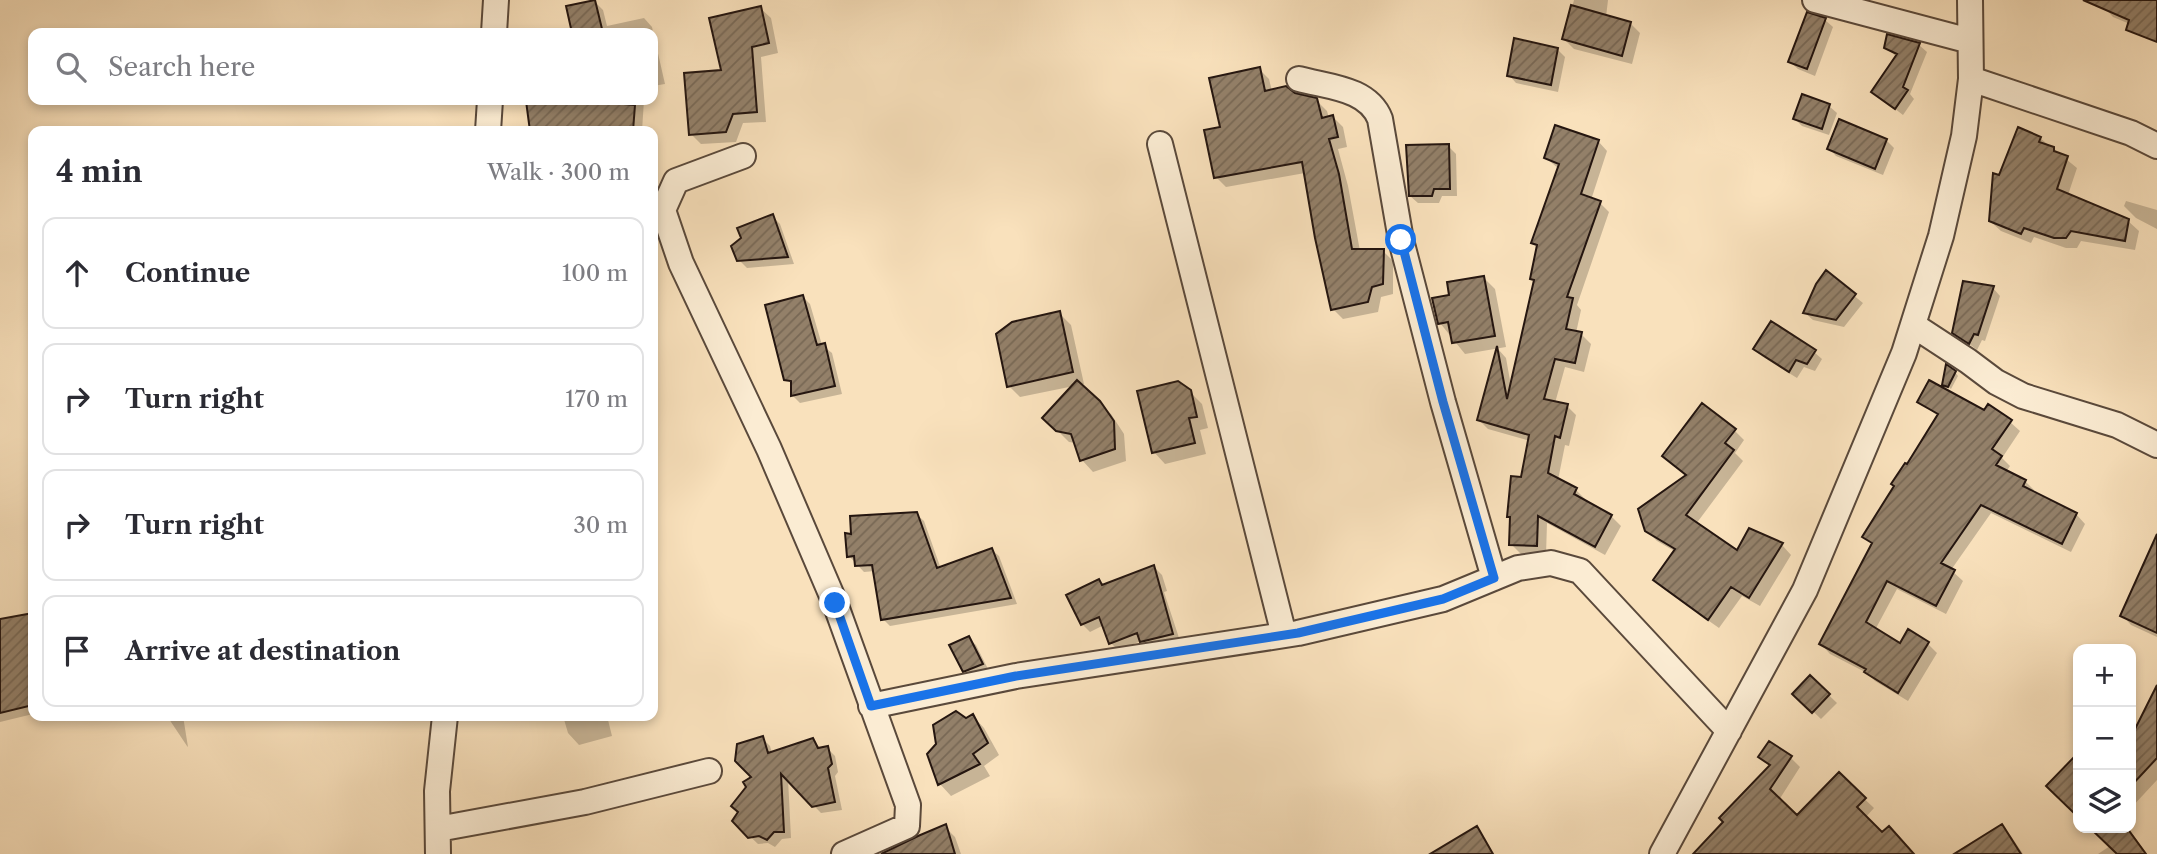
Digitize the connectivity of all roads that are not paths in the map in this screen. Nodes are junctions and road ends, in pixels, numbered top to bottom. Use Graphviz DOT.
graph roads {
  1 [pos="496,0"];
  2 [pos="1815,0"];
  3 [pos="1970,0"];
  4 [pos="494,28"];
  5 [pos="1970,41"];
  6 [pos="1299,79"];
  7 [pos="1971,79"];
  8 [pos="490,105"];
  9 [pos="488,126"];
  10 [pos="1160,144"];
  11 [pos="2157,146"];
  12 [pos="743,156"];
  13 [pos="1913,325"];
  14 [pos="2157,444"];
  15 [pos="1494,578"];
  16 [pos="1284,635"];
  17 [pos="871,706"];
  18 [pos="444,721"];
  19 [pos="1729,731"];
  20 [pos="709,771"];
  21 [pos="438,829"];
  22 [pos="438,854"];
  23 [pos="844,854"];
  24 [pos="1662,854"];
  1 -- 4 [label="street"];
  2 -- 5 [label="street"];
  3 -- 5 [label="street"];
  5 -- 7 [label="street"];
  6 -- 15 [label="street"];
  7 -- 11 [label="street"];
  7 -- 13 [label="street"];
  8 -- 9 [label="street"];
  10 -- 16 [label="street"];
  12 -- 17 [label="street"];
  13 -- 14 [label="street"];
  13 -- 19 [label="street"];
  15 -- 16 [label="street"];
  15 -- 19 [label="street"];
  16 -- 17 [label="street"];
  17 -- 23 [label="street"];
  18 -- 21 [label="street"];
  19 -- 24 [label="street"];
  20 -- 21 [label="street"];
  21 -- 22 [label="street"];
}
